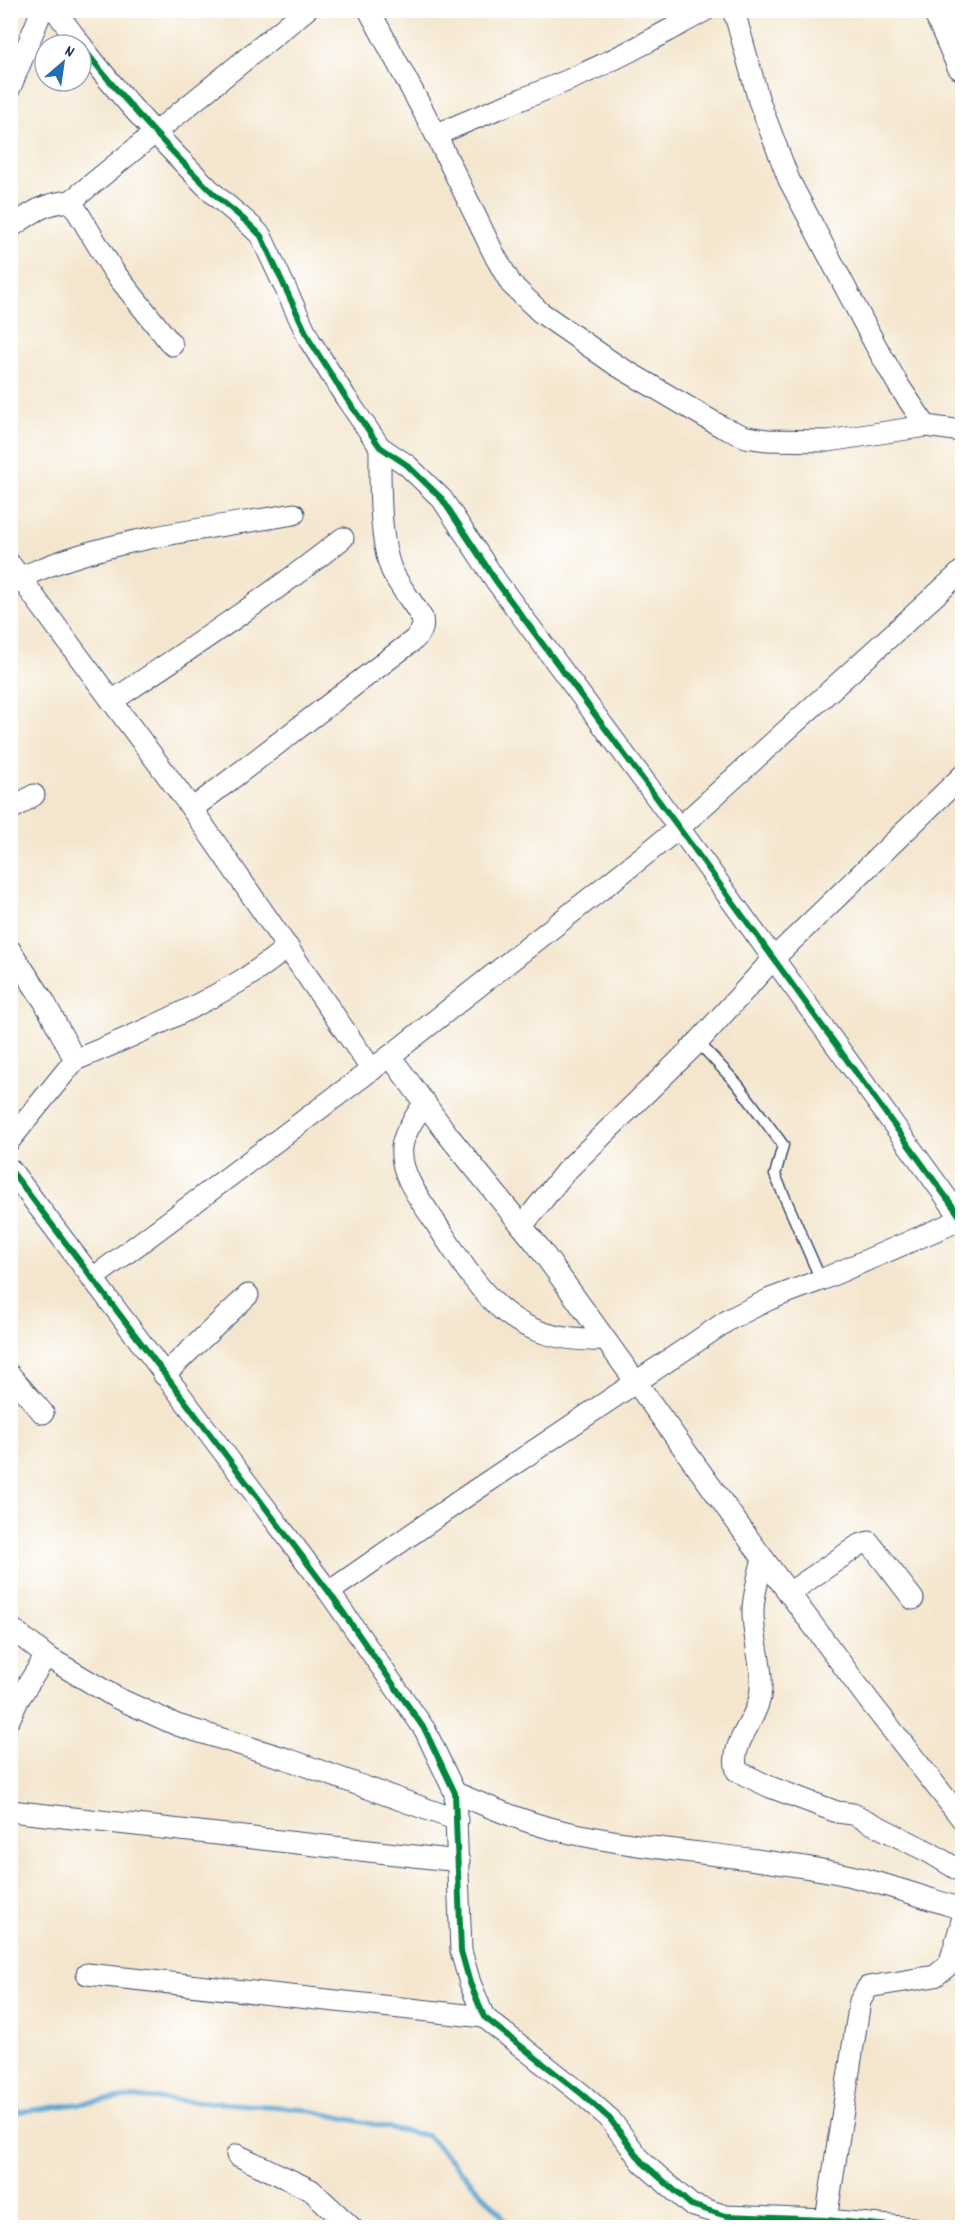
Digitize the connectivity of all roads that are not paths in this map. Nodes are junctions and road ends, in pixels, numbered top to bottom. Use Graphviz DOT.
graph roads {
  1 [pos="42,10"];
  2 [pos="55,10"];
  3 [pos="306,10"];
  4 [pos="369,10"];
  5 [pos="706,10"];
  6 [pos="732,10"];
  7 [pos="938,10"];
  8 [pos="955,10"];
  9 [pos="962,31"];
  10 [pos="72,33"];
  11 [pos="93,59"];
  12 [pos="963,65"];
  13 [pos="10,88"];
  14 [pos="154,133"];
  15 [pos="436,135"];
  16 [pos="70,201"];
  17 [pos="10,228"];
  18 [pos="172,345"];
  19 [pos="926,426"];
  20 [pos="963,431"];
  21 [pos="380,447"];
  22 [pos="294,514"];
  23 [pos="343,538"];
  24 [pos="16,571"];
  25 [pos="963,571"];
  26 [pos="112,701"];
  27 [pos="963,776"];
  28 [pos="34,795"];
  29 [pos="192,809"];
  30 [pos="10,810"];
  31 [pos="679,828"];
  32 [pos="288,947"];
  33 [pos="10,950"];
  34 [pos="773,959"];
  35 [pos="698,1042"];
  36 [pos="390,1056"];
  37 [pos="75,1060"];
  38 [pos="372,1070"];
  39 [pos="425,1102"];
  40 [pos="10,1140"];
  41 [pos="10,1169"];
  42 [pos="963,1219"];
  43 [pos="522,1226"];
  44 [pos="92,1279"];
  45 [pos="820,1280"];
  46 [pos="248,1295"];
  47 [pos="604,1340"];
  48 [pos="10,1375"];
  49 [pos="164,1375"];
  50 [pos="636,1384"];
  51 [pos="43,1413"];
  52 [pos="763,1558"];
  53 [pos="329,1592"];
  54 [pos="789,1593"];
  55 [pos="913,1599"];
  56 [pos="10,1628"];
  57 [pos="46,1656"];
  58 [pos="10,1718"];
  59 [pos="455,1793"];
  60 [pos="10,1811"];
  61 [pos="963,1819"];
  62 [pos="457,1820"];
  63 [pos="459,1862"];
  64 [pos="963,1872"];
  65 [pos="963,1906"];
  66 [pos="963,1921"];
  67 [pos="87,1974"];
  68 [pos="484,2017"];
  69 [pos="237,2154"];
  70 [pos="826,2220"];
  71 [pos="352,2228"];
  72 [pos="913,2228"];
  1 -- 13 [label="street"];
  2 -- 10 [label="street"];
  3 -- 14 [label="street"];
  4 -- 15 [label="street"];
  5 -- 15 [label="street"];
  6 -- 19 [label="street"];
  7 -- 12 [label="main road"];
  8 -- 9 [label="main road"];
  11 -- 14 [label="street"];
  14 -- 16 [label="street"];
  14 -- 21 [label="street"];
  15 -- 19 [label="street"];
  16 -- 17 [label="street"];
  16 -- 18 [label="street"];
  19 -- 20 [label="street"];
  21 -- 29 [label="street"];
  21 -- 31 [label="street"];
  22 -- 24 [label="street"];
  23 -- 26 [label="street"];
  24 -- 26 [label="street"];
  25 -- 31 [label="street"];
  26 -- 29 [label="street"];
  27 -- 34 [label="street"];
  28 -- 30 [label="street"];
  29 -- 32 [label="street"];
  31 -- 34 [label="street"];
  31 -- 36 [label="street"];
  32 -- 37 [label="street"];
  32 -- 38 [label="street"];
  33 -- 37 [label="street"];
  34 -- 35 [label="street"];
  34 -- 42 [label="street"];
  35 -- 43 [label="street"];
  35 -- 45 [label="lane"];
  36 -- 38 [label="street"];
  36 -- 39 [label="street"];
  37 -- 40 [label="street"];
  38 -- 44 [label="street"];
  39 -- 43 [label="street"];
  39 -- 47 [label="street"];
  41 -- 44 [label="street"];
  42 -- 45 [label="street"];
  43 -- 47 [label="street"];
  44 -- 49 [label="street"];
  45 -- 50 [label="street"];
  46 -- 49 [label="street"];
  47 -- 50 [label="street"];
  48 -- 51 [label="street"];
  49 -- 53 [label="street"];
  50 -- 52 [label="street"];
  50 -- 53 [label="street"];
  52 -- 54 [label="street"];
  52 -- 64 [label="street"];
  53 -- 59 [label="street"];
  54 -- 55 [label="street"];
  54 -- 61 [label="street"];
  56 -- 57 [label="street"];
  57 -- 58 [label="street"];
  57 -- 62 [label="street"];
  59 -- 62 [label="street"];
  59 -- 65 [label="street"];
  60 -- 63 [label="street"];
  62 -- 63 [label="street"];
  63 -- 68 [label="street"];
  66 -- 70 [label="street"];
  67 -- 68 [label="street"];
  68 -- 70 [label="street"];
  69 -- 71 [label="street"];
  70 -- 72 [label="street"];
}
